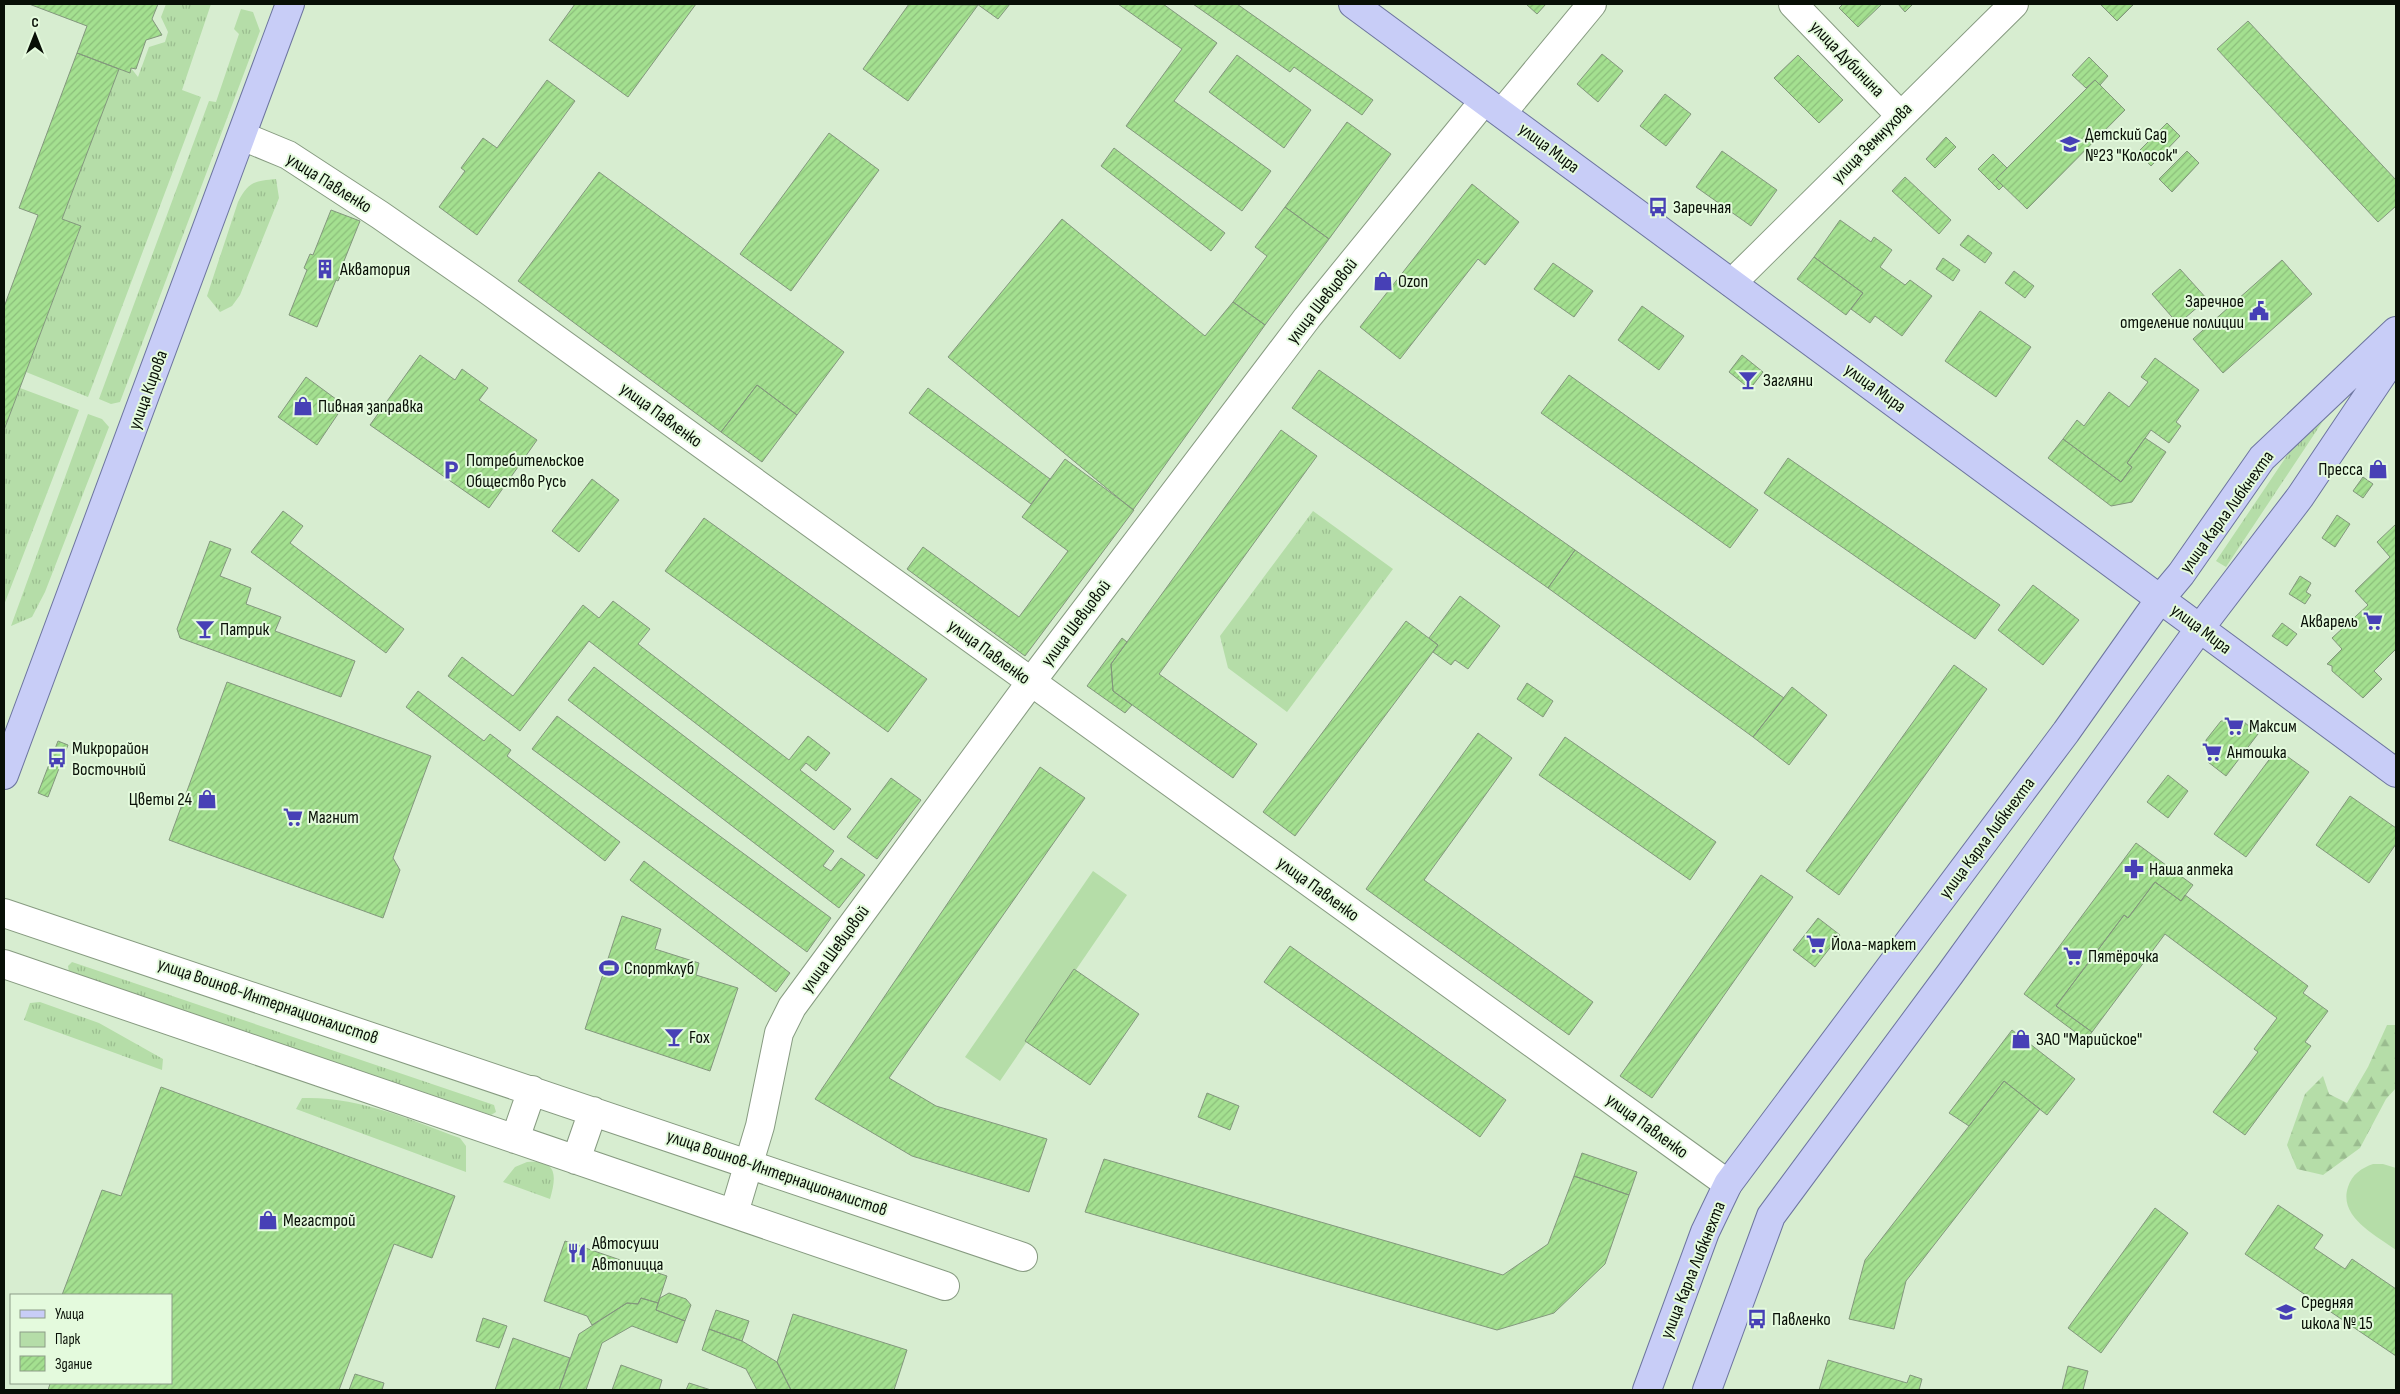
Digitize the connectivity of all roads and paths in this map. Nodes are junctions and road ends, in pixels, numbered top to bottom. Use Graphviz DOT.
graph roads {
  1 [pos="290,4"];
  2 [pos="1353,4"];
  3 [pos="1592,4"];
  4 [pos="1793,4"];
  5 [pos="2014,4"];
  6 [pos="1493,107"];
  7 [pos="1900,115"];
  8 [pos="242,136"];
  9 [pos="1732,282"];
  10 [pos="2396,331"];
  11 [pos="2395,359"];
  12 [pos="2160,599"];
  13 [pos="2200,628"];
  14 [pos="1031,682"];
  15 [pos="2396,773"];
  16 [pos="4,776"];
  17 [pos="4,913"];
  18 [pos="4,964"];
  19 [pos="532,1090"];
  20 [pos="593,1111"];
  21 [pos="515,1139"];
  22 [pos="576,1160"];
  23 [pos="750,1164"];
  24 [pos="1728,1184"];
  25 [pos="734,1213"];
  26 [pos="1023,1257"];
  27 [pos="945,1286"];
  28 [pos="1647,1390"];
  29 [pos="1707,1390"];
  1 -- 8 [label="main road, улица Кирова"];
  2 -- 6 [label="main road, улица Мира"];
  3 -- 6 [label="street, улица Шевцовой"];
  4 -- 7 [label="street, улица Дубинина"];
  5 -- 7 [label="street, улица Земнухова"];
  6 -- 9 [label="main road, улица Мира"];
  6 -- 14 [label="street, улица Шевцовой"];
  7 -- 9 [label="street, улица Земнухова"];
  8 -- 14 [label="street, улица Павленко"];
  8 -- 16 [label="main road, улица Кирова"];
  9 -- 12 [label="main road, улица Мира"];
  10 -- 12 [label="main road, улица Карла Либкнехта"];
  11 -- 13 [label="main road"];
  12 -- 13 [label="main road, улица Мира"];
  12 -- 24 [label="main road, улица Карла Либкнехта"];
  13 -- 15 [label="main road, улица Мира"];
  13 -- 29 [label="main road"];
  14 -- 23 [label="street, улица Шевцовой"];
  14 -- 24 [label="street, улица Павленко"];
  17 -- 19 [label="street, улица Воинов-Интернационалистов"];
  18 -- 21 [label="street"];
  19 -- 20 [label="street, улица Воинов-Интернационалистов"];
  19 -- 21 [label="street"];
  20 -- 22 [label="street"];
  20 -- 23 [label="street, улица Воинов-Интернационалистов"];
  21 -- 22 [label="street"];
  22 -- 25 [label="street"];
  23 -- 25 [label="street, улица Шевцовой"];
  23 -- 26 [label="street, улица Воинов-Интернационалистов"];
  24 -- 28 [label="main road, улица Карла Либкнехта"];
  25 -- 27 [label="street"];
}
